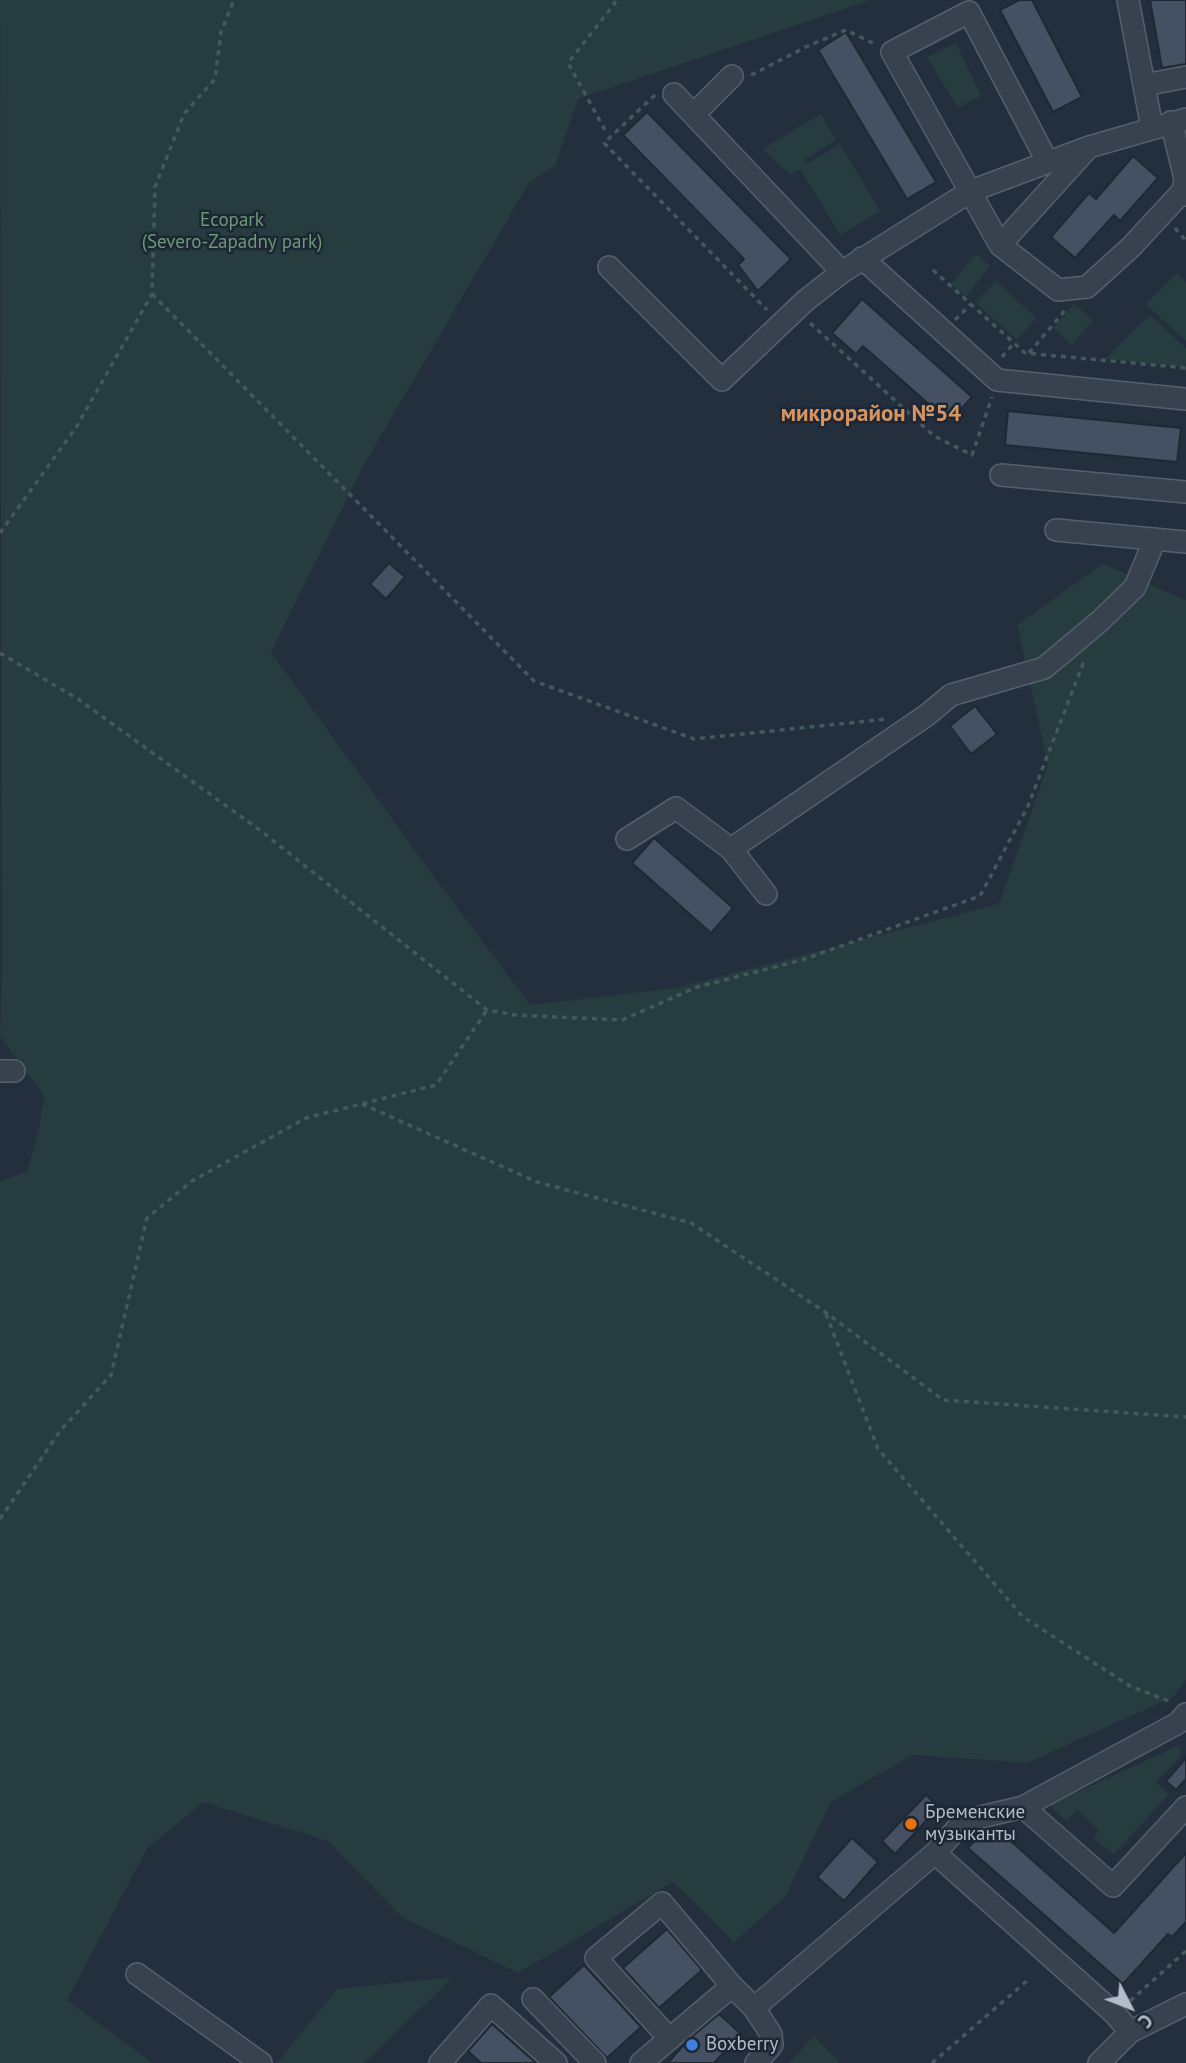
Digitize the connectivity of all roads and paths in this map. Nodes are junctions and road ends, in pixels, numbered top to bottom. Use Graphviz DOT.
graph roads {
  1 [pos="234,0"];
  2 [pos="612,0"];
  3 [pos="1128,0"];
  4 [pos="892,52"];
  5 [pos="732,76"];
  6 [pos="1186,77"];
  7 [pos="1144,85"];
  8 [pos="668,99"];
  9 [pos="694,114"];
  10 [pos="1170,123"];
  11 [pos="605,130"];
  12 [pos="1089,147"];
  13 [pos="1047,161"];
  14 [pos="971,191"];
  15 [pos="1185,193"];
  16 [pos="1000,245"];
  17 [pos="862,258"];
  18 [pos="610,267"];
  19 [pos="933,270"];
  20 [pos="842,272"];
  21 [pos="1072,290"];
  22 [pos="152,294"];
  23 [pos="788,317"];
  24 [pos="1028,354"];
  25 [pos="1186,368"];
  26 [pos="997,380"];
  27 [pos="1186,399"];
  28 [pos="1001,475"];
  29 [pos="1186,492"];
  30 [pos="1056,530"];
  31 [pos="0,533"];
  32 [pos="1155,539"];
  33 [pos="1186,542"];
  34 [pos="0,653"];
  35 [pos="1085,659"];
  36 [pos="927,715"];
  37 [pos="627,839"];
  38 [pos="731,849"];
  39 [pos="765,894"];
  40 [pos="487,1010"];
  41 [pos="362,1104"];
  42 [pos="825,1312"];
  43 [pos="1186,1418"];
  44 [pos="0,1520"];
  45 [pos="1180,1709"];
  46 [pos="1023,1807"];
  47 [pos="1186,1807"];
  48 [pos="935,1853"];
  49 [pos="1186,1951"];
  50 [pos="137,1974"];
  51 [pos="1028,1980"];
  52 [pos="732,1986"];
  53 [pos="533,1999"];
  54 [pos="1186,2004"];
  55 [pos="754,2008"];
  56 [pos="1115,2014"];
  57 [pos="1130,2032"];
  58 [pos="670,2039"];
  59 [pos="261,2063"];
  60 [pos="440,2063"];
  61 [pos="556,2063"];
  62 [pos="595,2063"];
  63 [pos="641,2063"];
  64 [pos="756,2063"];
  65 [pos="932,2063"];
  66 [pos="1099,2063"];
  1 -- 22 [label="path"];
  2 -- 11 [label="path"];
  3 -- 7 [label="street"];
  4 -- 5 [label="path"];
  4 -- 13 [label="street"];
  4 -- 14 [label="street"];
  5 -- 9 [label="street"];
  6 -- 7 [label="street"];
  7 -- 10 [label="street"];
  8 -- 9 [label="street"];
  8 -- 23 [label="path"];
  9 -- 20 [label="street"];
  10 -- 12 [label="street"];
  10 -- 15 [label="street"];
  12 -- 13 [label="street"];
  12 -- 16 [label="street"];
  13 -- 14 [label="street"];
  14 -- 16 [label="street"];
  14 -- 17 [label="street"];
  15 -- 21 [label="street"];
  16 -- 21 [label="street"];
  17 -- 20 [label="street"];
  17 -- 26 [label="street"];
  18 -- 23 [label="street"];
  19 -- 24 [label="path"];
  20 -- 23 [label="street"];
  21 -- 24 [label="path"];
  22 -- 31 [label="path"];
  22 -- 36 [label="path"];
  23 -- 26 [label="path"];
  24 -- 25 [label="path"];
  26 -- 27 [label="street"];
  28 -- 29 [label="street"];
  30 -- 32 [label="street"];
  32 -- 33 [label="street"];
  32 -- 36 [label="street"];
  34 -- 40 [label="path"];
  35 -- 40 [label="path"];
  36 -- 38 [label="street"];
  37 -- 38 [label="street"];
  38 -- 39 [label="street"];
  40 -- 41 [label="path"];
  41 -- 42 [label="path"];
  41 -- 44 [label="path"];
  42 -- 43 [label="path"];
  42 -- 45 [label="path"];
  45 -- 46 [label="street"];
  46 -- 47 [label="street"];
  46 -- 48 [label="street"];
  48 -- 55 [label="street"];
  48 -- 56 [label="street"];
  49 -- 56 [label="path"];
  50 -- 59 [label="street"];
  51 -- 65 [label="path"];
  52 -- 55 [label="street"];
  52 -- 58 [label="street"];
  52 -- 58 [label="street"];
  53 -- 62 [label="street"];
  54 -- 57 [label="street"];
  55 -- 64 [label="street"];
  56 -- 57 [label="street"];
  57 -- 66 [label="street"];
  58 -- 63 [label="street"];
  60 -- 61 [label="street"];
}
